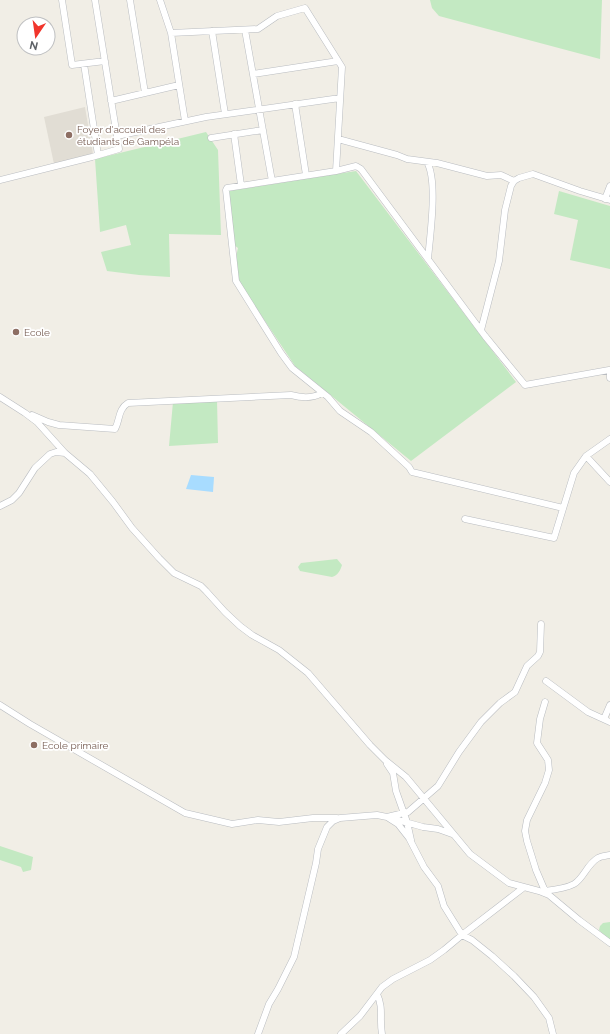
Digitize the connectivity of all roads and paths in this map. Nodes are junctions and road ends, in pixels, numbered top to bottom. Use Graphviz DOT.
graph roads {
  1 [pos="62,0"];
  2 [pos="95,0"];
  3 [pos="130,0"];
  4 [pos="160,0"];
  5 [pos="245,30"];
  6 [pos="212,31"];
  7 [pos="171,33"];
  8 [pos="105,61"];
  9 [pos="338,61"];
  10 [pos="84,64"];
  11 [pos="253,74"];
  12 [pos="179,85"];
  13 [pos="145,93"];
  14 [pos="340,98"];
  15 [pos="111,101"];
  16 [pos="295,104"];
  17 [pos="259,109"];
  18 [pos="225,114"];
  19 [pos="185,121"];
  20 [pos="263,130"];
  21 [pos="234,134"];
  22 [pos="117,136"];
  23 [pos="211,138"];
  24 [pos="338,139"];
  25 [pos="98,155"];
  26 [pos="427,162"];
  27 [pos="336,171"];
  28 [pos="306,175"];
  29 [pos="0,180"];
  30 [pos="272,181"];
  31 [pos="514,181"];
  32 [pos="242,186"];
  33 [pos="610,186"];
  34 [pos="608,199"];
  35 [pos="428,259"];
  36 [pos="480,330"];
  37 [pos="610,370"];
  38 [pos="610,378"];
  39 [pos="322,393"];
  40 [pos="0,397"];
  41 [pos="25,412"];
  42 [pos="610,439"];
  43 [pos="65,453"];
  44 [pos="586,456"];
  45 [pos="610,482"];
  46 [pos="0,506"];
  47 [pos="563,508"];
  48 [pos="465,519"];
  49 [pos="541,624"];
  50 [pos="546,681"];
  51 [pos="545,702"];
  52 [pos="0,705"];
  53 [pos="610,705"];
  54 [pos="604,719"];
  55 [pos="610,722"];
  56 [pos="385,760"];
  57 [pos="424,798"];
  58 [pos="404,813"];
  59 [pos="387,817"];
  60 [pos="340,818"];
  61 [pos="407,822"];
  62 [pos="452,834"];
  63 [pos="412,846"];
  64 [pos="610,855"];
  65 [pos="524,888"];
  66 [pos="544,892"];
  67 [pos="462,935"];
  68 [pos="610,943"];
  69 [pos="377,994"];
  70 [pos="258,1034"];
  71 [pos="341,1034"];
  72 [pos="382,1034"];
  73 [pos="553,1034"];
  1 -- 10 [label="street"];
  2 -- 8 [label="street"];
  3 -- 13 [label="street"];
  4 -- 7 [label="street"];
  5 -- 6 [label="street"];
  5 -- 9 [label="street"];
  5 -- 11 [label="street"];
  6 -- 7 [label="street"];
  6 -- 18 [label="street"];
  7 -- 12 [label="street"];
  8 -- 10 [label="street"];
  8 -- 15 [label="street"];
  9 -- 11 [label="street"];
  9 -- 14 [label="street"];
  10 -- 25 [label="street"];
  11 -- 17 [label="street"];
  12 -- 13 [label="street"];
  12 -- 19 [label="street"];
  13 -- 15 [label="street"];
  14 -- 16 [label="street"];
  14 -- 24 [label="street"];
  15 -- 22 [label="street"];
  16 -- 17 [label="street"];
  16 -- 28 [label="street"];
  17 -- 18 [label="street"];
  17 -- 20 [label="street"];
  18 -- 19 [label="street"];
  19 -- 22 [label="street"];
  20 -- 21 [label="street"];
  20 -- 30 [label="street"];
  21 -- 23 [label="street"];
  21 -- 32 [label="street"];
  22 -- 25 [label="street"];
  24 -- 26 [label="street"];
  24 -- 27 [label="street"];
  25 -- 29 [label="street"];
  26 -- 31 [label="street"];
  26 -- 35 [label="street"];
  27 -- 28 [label="street"];
  27 -- 35 [label="street"];
  28 -- 30 [label="street"];
  30 -- 32 [label="street"];
  31 -- 34 [label="street"];
  31 -- 36 [label="street"];
  32 -- 39 [label="street"];
  33 -- 34 [label="street"];
  35 -- 36 [label="street"];
  36 -- 37 [label="street"];
  37 -- 38 [label="street"];
  39 -- 41 [label="street"];
  39 -- 47 [label="street"];
  40 -- 41 [label="street"];
  41 -- 43 [label="street"];
  42 -- 44 [label="street"];
  43 -- 46 [label="street"];
  43 -- 56 [label="street"];
  44 -- 45 [label="street"];
  44 -- 47 [label="street"];
  47 -- 48 [label="street"];
  49 -- 57 [label="street"];
  50 -- 54 [label="street"];
  51 -- 66 [label="street"];
  52 -- 60 [label="street"];
  53 -- 54 [label="street"];
  54 -- 55 [label="street"];
  56 -- 57 [label="street"];
  56 -- 58 [label="street"];
  57 -- 58 [label="street"];
  57 -- 62 [label="street"];
  58 -- 59 [label="street"];
  58 -- 61 [label="street"];
  59 -- 60 [label="street"];
  59 -- 61 [label="street"];
  59 -- 63 [label="street"];
  60 -- 70 [label="street"];
  61 -- 62 [label="street"];
  61 -- 63 [label="street"];
  62 -- 65 [label="street"];
  63 -- 67 [label="street"];
  64 -- 66 [label="street"];
  65 -- 66 [label="street"];
  65 -- 67 [label="street"];
  66 -- 68 [label="street"];
  67 -- 69 [label="street"];
  67 -- 73 [label="street"];
  69 -- 71 [label="street"];
  69 -- 72 [label="street"];
}
